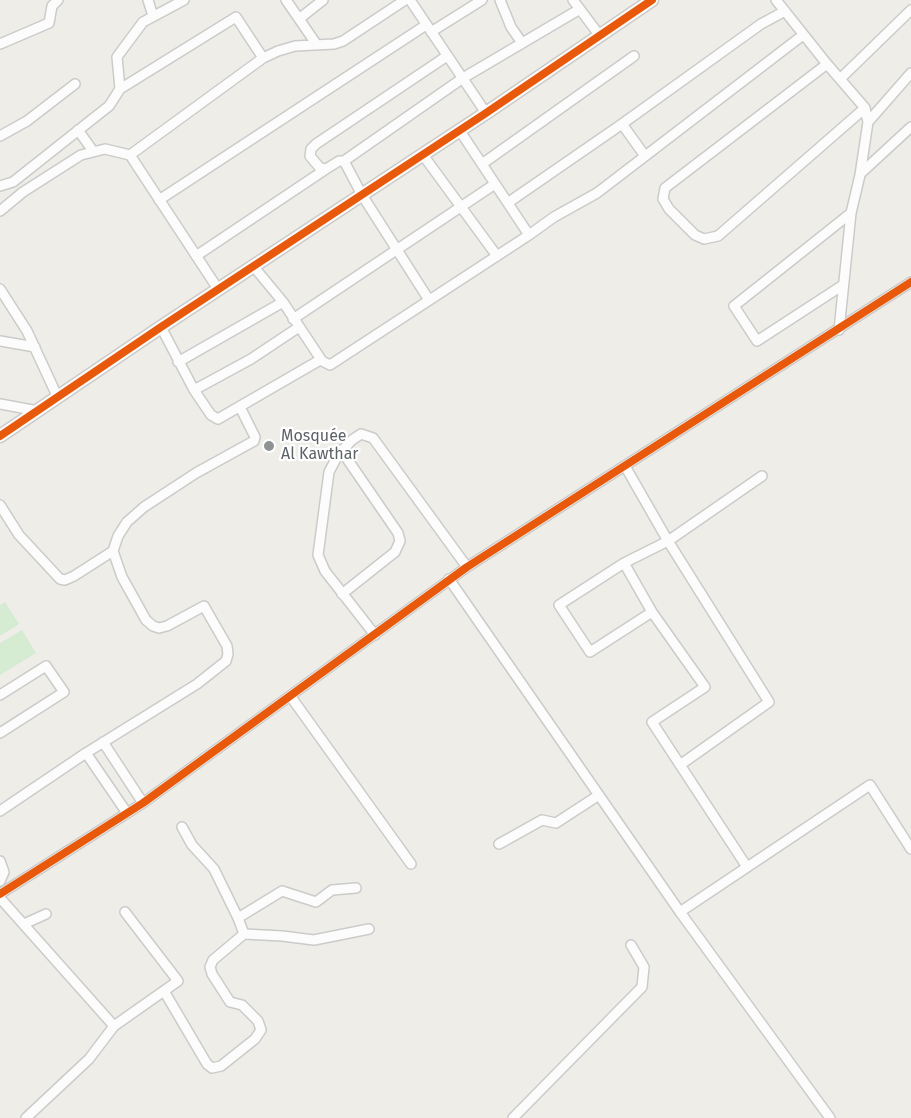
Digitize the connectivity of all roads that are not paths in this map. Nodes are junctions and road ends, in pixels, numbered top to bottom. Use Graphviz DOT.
graph roads {
  1 [pos="58,0"];
  2 [pos="148,0"];
  3 [pos="184,0"];
  4 [pos="285,0"];
  5 [pos="323,0"];
  6 [pos="405,0"];
  7 [pos="410,0"];
  8 [pos="482,0"];
  9 [pos="500,0"];
  10 [pos="573,0"];
  11 [pos="652,0"];
  12 [pos="776,0"];
  13 [pos="580,9"];
  14 [pos="911,10"];
  15 [pos="785,11"];
  16 [pos="153,16"];
  17 [pos="299,19"];
  18 [pos="429,28"];
  19 [pos="803,34"];
  20 [pos="600,36"];
  21 [pos="522,43"];
  22 [pos="0,44"];
  23 [pos="317,45"];
  24 [pos="447,56"];
  25 [pos="633,56"];
  26 [pos="263,58"];
  27 [pos="827,64"];
  28 [pos="911,73"];
  29 [pos="463,78"];
  30 [pos="841,78"];
  31 [pos="75,84"];
  32 [pos="120,89"];
  33 [pos="866,108"];
  34 [pos="486,113"];
  35 [pos="868,122"];
  36 [pos="622,124"];
  37 [pos="911,127"];
  38 [pos="78,130"];
  39 [pos="460,131"];
  40 [pos="0,136"];
  41 [pos="93,151"];
  42 [pos="130,155"];
  43 [pos="423,155"];
  44 [pos="645,156"];
  45 [pos="344,161"];
  46 [pos="482,164"];
  47 [pos="326,169"];
  48 [pos="860,175"];
  49 [pos="495,184"];
  50 [pos="0,186"];
  51 [pos="362,195"];
  52 [pos="159,200"];
  53 [pos="509,202"];
  54 [pos="462,207"];
  55 [pos="0,211"];
  56 [pos="850,213"];
  57 [pos="529,235"];
  58 [pos="396,249"];
  59 [pos="196,256"];
  60 [pos="497,256"];
  61 [pos="254,267"];
  62 [pos="911,282"];
  63 [pos="843,285"];
  64 [pos="0,289"];
  65 [pos="218,289"];
  66 [pos="429,300"];
  67 [pos="283,302"];
  68 [pos="296,323"];
  69 [pos="160,327"];
  70 [pos="839,330"];
  71 [pos="0,341"];
  72 [pos="35,347"];
  73 [pos="320,360"];
  74 [pos="178,362"];
  75 [pos="194,390"];
  76 [pos="58,398"];
  77 [pos="0,404"];
  78 [pos="240,408"];
  79 [pos="39,411"];
  80 [pos="0,436"];
  81 [pos="341,450"];
  82 [pos="625,466"];
  83 [pos="762,476"];
  84 [pos="0,505"];
  85 [pos="668,541"];
  86 [pos="113,551"];
  87 [pos="624,563"];
  88 [pos="467,567"];
  89 [pos="449,579"];
  90 [pos="342,594"];
  91 [pos="652,612"];
  92 [pos="375,635"];
  93 [pos="0,695"];
  94 [pos="291,697"];
  95 [pos="0,732"];
  96 [pos="103,742"];
  97 [pos="86,753"];
  98 [pos="680,765"];
  99 [pos="599,795"];
  100 [pos="143,803"];
  101 [pos="0,811"];
  102 [pos="127,813"];
  103 [pos="182,827"];
  104 [pos="499,844"];
  105 [pos="911,849"];
  106 [pos="0,861"];
  107 [pos="411,864"];
  108 [pos="747,867"];
  109 [pos="0,881"];
  110 [pos="356,888"];
  111 [pos="0,896"];
  112 [pos="125,912"];
  113 [pos="680,912"];
  114 [pos="46,914"];
  115 [pos="238,918"];
  116 [pos="24,924"];
  117 [pos="369,929"];
  118 [pos="244,934"];
  119 [pos="631,945"];
  120 [pos="164,991"];
  121 [pos="114,1026"];
  122 [pos="27,1118"];
  123 [pos="513,1118"];
  124 [pos="830,1118"];
  1 -- 22 [label="street"];
  2 -- 16 [label="street"];
  3 -- 16 [label="street"];
  4 -- 17 [label="street"];
  5 -- 17 [label="street"];
  6 -- 23 [label="street"];
  7 -- 18 [label="street"];
  8 -- 18 [label="street"];
  9 -- 21 [label="street"];
  10 -- 13 [label="street"];
  11 -- 20 [label="street"];
  12 -- 15 [label="street"];
  13 -- 20 [label="street"];
  13 -- 21 [label="street"];
  14 -- 30 [label="street"];
  15 -- 19 [label="street"];
  15 -- 36 [label="street"];
  16 -- 32 [label="street"];
  17 -- 23 [label="street"];
  18 -- 24 [label="street"];
  18 -- 52 [label="street"];
  19 -- 27 [label="street"];
  19 -- 44 [label="street"];
  20 -- 34 [label="street"];
  21 -- 29 [label="street"];
  23 -- 26 [label="street"];
  24 -- 29 [label="street"];
  24 -- 47 [label="street"];
  25 -- 46 [label="street"];
  26 -- 32 [label="street"];
  26 -- 42 [label="street"];
  27 -- 30 [label="street"];
  27 -- 33 [label="street"];
  28 -- 35 [label="street"];
  29 -- 34 [label="street"];
  29 -- 45 [label="street"];
  30 -- 33 [label="street"];
  31 -- 40 [label="street"];
  32 -- 38 [label="street"];
  33 -- 35 [label="street"];
  34 -- 39 [label="street"];
  35 -- 48 [label="street"];
  36 -- 44 [label="street"];
  36 -- 53 [label="street"];
  37 -- 48 [label="street"];
  38 -- 41 [label="street"];
  38 -- 50 [label="street"];
  39 -- 43 [label="street"];
  39 -- 46 [label="street"];
  41 -- 42 [label="street"];
  41 -- 55 [label="street"];
  42 -- 52 [label="street"];
  43 -- 51 [label="street"];
  43 -- 54 [label="street"];
  44 -- 57 [label="street"];
  45 -- 47 [label="street"];
  45 -- 51 [label="street"];
  46 -- 49 [label="street"];
  47 -- 59 [label="street"];
  48 -- 56 [label="street"];
  49 -- 53 [label="street"];
  49 -- 54 [label="street"];
  51 -- 58 [label="street"];
  51 -- 61 [label="street"];
  52 -- 59 [label="street"];
  53 -- 57 [label="street"];
  54 -- 58 [label="street"];
  54 -- 60 [label="street"];
  56 -- 63 [label="street"];
  56 -- 63 [label="street"];
  57 -- 60 [label="street"];
  58 -- 66 [label="street"];
  58 -- 68 [label="street"];
  59 -- 65 [label="street"];
  60 -- 66 [label="street"];
  61 -- 65 [label="street"];
  61 -- 67 [label="street"];
  62 -- 70 [label="street"];
  63 -- 70 [label="street"];
  64 -- 72 [label="street"];
  65 -- 69 [label="street"];
  66 -- 73 [label="street"];
  67 -- 68 [label="street"];
  67 -- 74 [label="street"];
  68 -- 73 [label="street"];
  68 -- 75 [label="street"];
  69 -- 74 [label="street"];
  69 -- 76 [label="street"];
  70 -- 82 [label="street"];
  71 -- 72 [label="street"];
  72 -- 76 [label="street"];
  73 -- 78 [label="street"];
  74 -- 75 [label="street"];
  75 -- 78 [label="street"];
  76 -- 79 [label="street"];
  77 -- 79 [label="street"];
  78 -- 86 [label="street"];
  79 -- 80 [label="street"];
  81 -- 88 [label="street"];
  81 -- 90 [label="street"];
  81 -- 90 [label="street"];
  82 -- 85 [label="street"];
  82 -- 88 [label="street"];
  83 -- 85 [label="street"];
  84 -- 86 [label="street"];
  85 -- 87 [label="street"];
  85 -- 98 [label="street"];
  86 -- 96 [label="street"];
  87 -- 91 [label="street"];
  87 -- 91 [label="street"];
  88 -- 89 [label="street"];
  89 -- 92 [label="street"];
  89 -- 99 [label="street"];
  90 -- 92 [label="street"];
  91 -- 98 [label="street"];
  92 -- 94 [label="street"];
  93 -- 95 [label="street"];
  94 -- 100 [label="street"];
  94 -- 107 [label="street"];
  96 -- 97 [label="street"];
  96 -- 100 [label="street"];
  97 -- 101 [label="street"];
  97 -- 102 [label="street"];
  98 -- 108 [label="street"];
  99 -- 104 [label="street"];
  99 -- 113 [label="street"];
  100 -- 102 [label="street"];
  102 -- 111 [label="street"];
  103 -- 115 [label="street"];
  105 -- 108 [label="street"];
  106 -- 109 [label="street"];
  108 -- 113 [label="street"];
  110 -- 115 [label="street"];
  111 -- 116 [label="street"];
  112 -- 120 [label="street"];
  113 -- 124 [label="street"];
  114 -- 116 [label="street"];
  115 -- 118 [label="street"];
  116 -- 121 [label="street"];
  117 -- 118 [label="street"];
  118 -- 120 [label="street"];
  119 -- 123 [label="street"];
  120 -- 121 [label="street"];
  121 -- 122 [label="street"];
}
